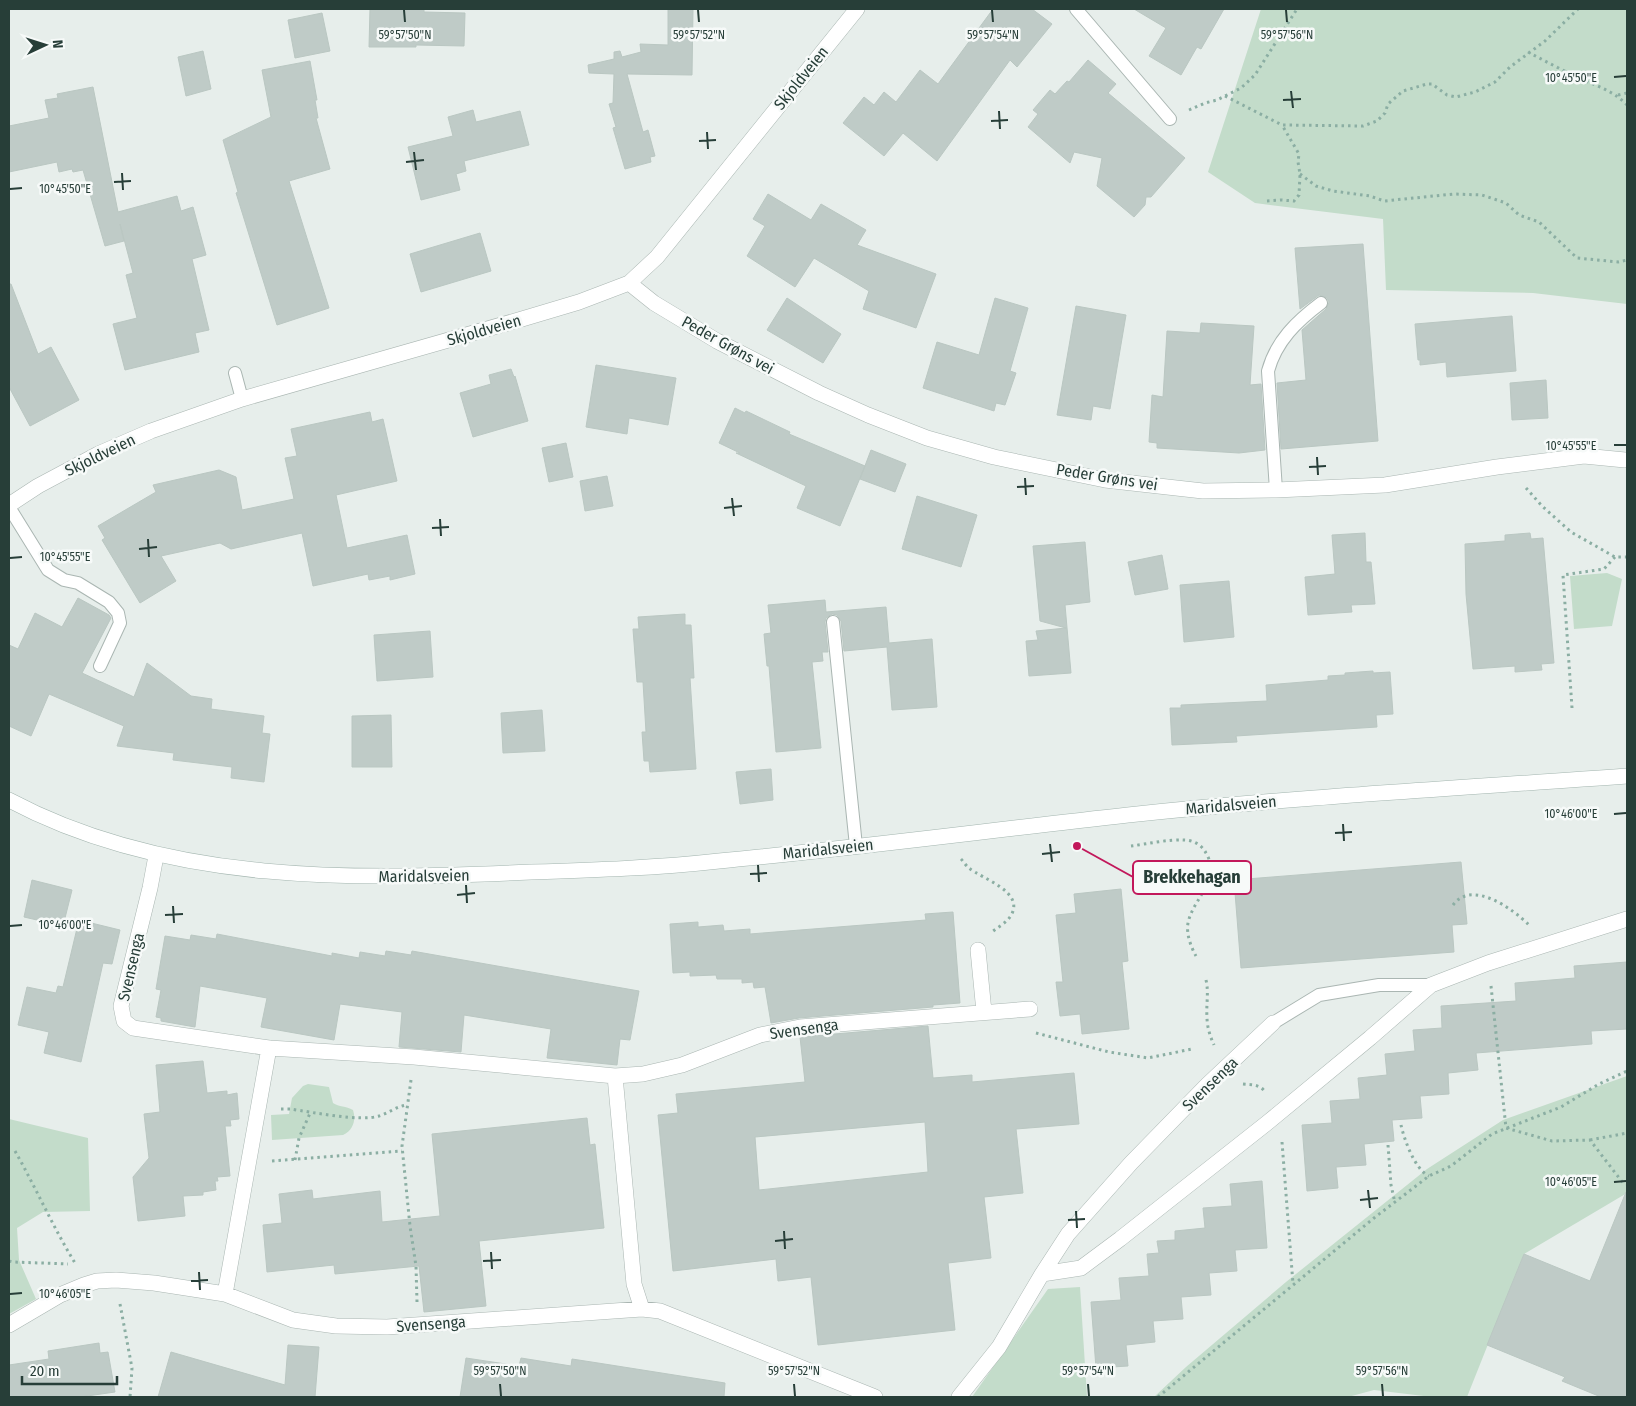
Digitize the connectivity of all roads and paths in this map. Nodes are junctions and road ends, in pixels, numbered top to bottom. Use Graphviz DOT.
graph roads {
  1 [pos="857,9"];
  2 [pos="1076,9"];
  3 [pos="1297,9"];
  4 [pos="1578,9"];
  5 [pos="1528,52"];
  6 [pos="1627,93"];
  7 [pos="1225,96"];
  8 [pos="1618,96"];
  9 [pos="1627,105"];
  10 [pos="1170,118"];
  11 [pos="1282,125"];
  12 [pos="1300,174"];
  13 [pos="1267,201"];
  14 [pos="1627,260"];
  15 [pos="629,283"];
  16 [pos="1321,303"];
  17 [pos="235,373"];
  18 [pos="242,399"];
  19 [pos="1625,460"];
  20 [pos="1497,467"];
  21 [pos="1276,490"];
  22 [pos="9,506"];
  23 [pos="1615,557"];
  24 [pos="1627,557"];
  25 [pos="833,622"];
  26 [pos="100,666"];
  27 [pos="1572,708"];
  28 [pos="1627,776"];
  29 [pos="9,800"];
  30 [pos="856,846"];
  31 [pos="1131,846"];
  32 [pos="156,856"];
  33 [pos="959,856"];
  34 [pos="1453,905"];
  35 [pos="1627,919"];
  36 [pos="1546,944"];
  37 [pos="978,950"];
  38 [pos="1196,956"];
  39 [pos="1488,963"];
  40 [pos="1206,980"];
  41 [pos="1431,985"];
  42 [pos="1030,1009"];
  43 [pos="990,1012"];
  44 [pos="1273,1023"];
  45 [pos="1215,1047"];
  46 [pos="269,1048"];
  47 [pos="1192,1049"];
  48 [pos="414,1057"];
  49 [pos="1627,1071"];
  50 [pos="615,1076"];
  51 [pos="1239,1083"];
  52 [pos="1270,1098"];
  53 [pos="408,1105"];
  54 [pos="277,1110"];
  55 [pos="311,1112"];
  56 [pos="1402,1124"];
  57 [pos="1506,1128"];
  58 [pos="1627,1133"];
  59 [pos="1282,1140"];
  60 [pos="1590,1140"];
  61 [pos="1388,1145"];
  62 [pos="402,1151"];
  63 [pos="15,1152"];
  64 [pos="295,1160"];
  65 [pos="249,1162"];
  66 [pos="1429,1176"];
  67 [pos="1627,1184"];
  68 [pos="1395,1203"];
  69 [pos="9,1261"];
  70 [pos="1042,1274"];
  71 [pos="116,1280"];
  72 [pos="1293,1284"];
  73 [pos="225,1294"];
  74 [pos="417,1298"];
  75 [pos="642,1309"];
  76 [pos="9,1324"];
  77 [pos="130,1397"];
  78 [pos="875,1397"];
  79 [pos="959,1397"];
  80 [pos="1158,1397"];
  1 -- 15 [label="street, Skjoldveien"];
  2 -- 10 [label="lane"];
  3 -- 7 [label="path"];
  4 -- 5 [label="path"];
  5 -- 8 [label="path"];
  5 -- 11 [label="path"];
  6 -- 8 [label="path"];
  7 -- 10 [label="path"];
  7 -- 11 [label="path"];
  8 -- 9 [label="path"];
  11 -- 12 [label="path"];
  12 -- 13 [label="path"];
  12 -- 14 [label="path"];
  15 -- 18 [label="street, Skjoldveien"];
  15 -- 21 [label="street, Peder Grøns vei"];
  16 -- 21 [label="lane"];
  17 -- 18 [label="lane"];
  18 -- 22 [label="street, Skjoldveien"];
  19 -- 20 [label="street, Peder Grøns vei"];
  20 -- 21 [label="street, Peder Grøns vei"];
  20 -- 23 [label="path"];
  22 -- 26 [label="lane"];
  23 -- 24 [label="path"];
  23 -- 27 [label="path"];
  25 -- 30 [label="lane"];
  28 -- 30 [label="street, Maridalsveien"];
  29 -- 32 [label="street, Maridalsveien"];
  30 -- 32 [label="street, Maridalsveien"];
  31 -- 38 [label="path"];
  32 -- 46 [label="street, Svensenga"];
  33 -- 37 [label="path"];
  34 -- 36 [label="path"];
  35 -- 36 [label="street, Svensenga"];
  36 -- 39 [label="street, Svensenga"];
  37 -- 43 [label="street"];
  39 -- 41 [label="street, Svensenga"];
  39 -- 57 [label="path"];
  40 -- 45 [label="path"];
  41 -- 44 [label="lane, Svensenga"];
  41 -- 70 [label="street, Svensenga"];
  42 -- 43 [label="street, Svensenga"];
  43 -- 47 [label="path"];
  43 -- 50 [label="street, Svensenga"];
  44 -- 70 [label="street, Svensenga"];
  46 -- 48 [label="street, Svensenga"];
  46 -- 65 [label="street"];
  48 -- 50 [label="street, Svensenga"];
  48 -- 53 [label="path"];
  49 -- 57 [label="path"];
  50 -- 75 [label="street"];
  51 -- 52 [label="path"];
  53 -- 55 [label="path"];
  53 -- 62 [label="path"];
  54 -- 55 [label="path"];
  55 -- 64 [label="path"];
  56 -- 66 [label="path"];
  57 -- 60 [label="path"];
  57 -- 66 [label="path"];
  58 -- 60 [label="path"];
  59 -- 72 [label="path"];
  60 -- 67 [label="path"];
  61 -- 68 [label="path"];
  62 -- 64 [label="path"];
  62 -- 74 [label="path"];
  63 -- 69 [label="path"];
  64 -- 65 [label="path"];
  65 -- 73 [label="street"];
  66 -- 68 [label="path"];
  68 -- 72 [label="path"];
  70 -- 79 [label="street, Svensenga"];
  71 -- 73 [label="street, Svensenga"];
  71 -- 76 [label="street, Svensenga"];
  71 -- 77 [label="path"];
  72 -- 80 [label="path"];
  73 -- 75 [label="street, Svensenga"];
  75 -- 78 [label="street, Svensenga"];
}
